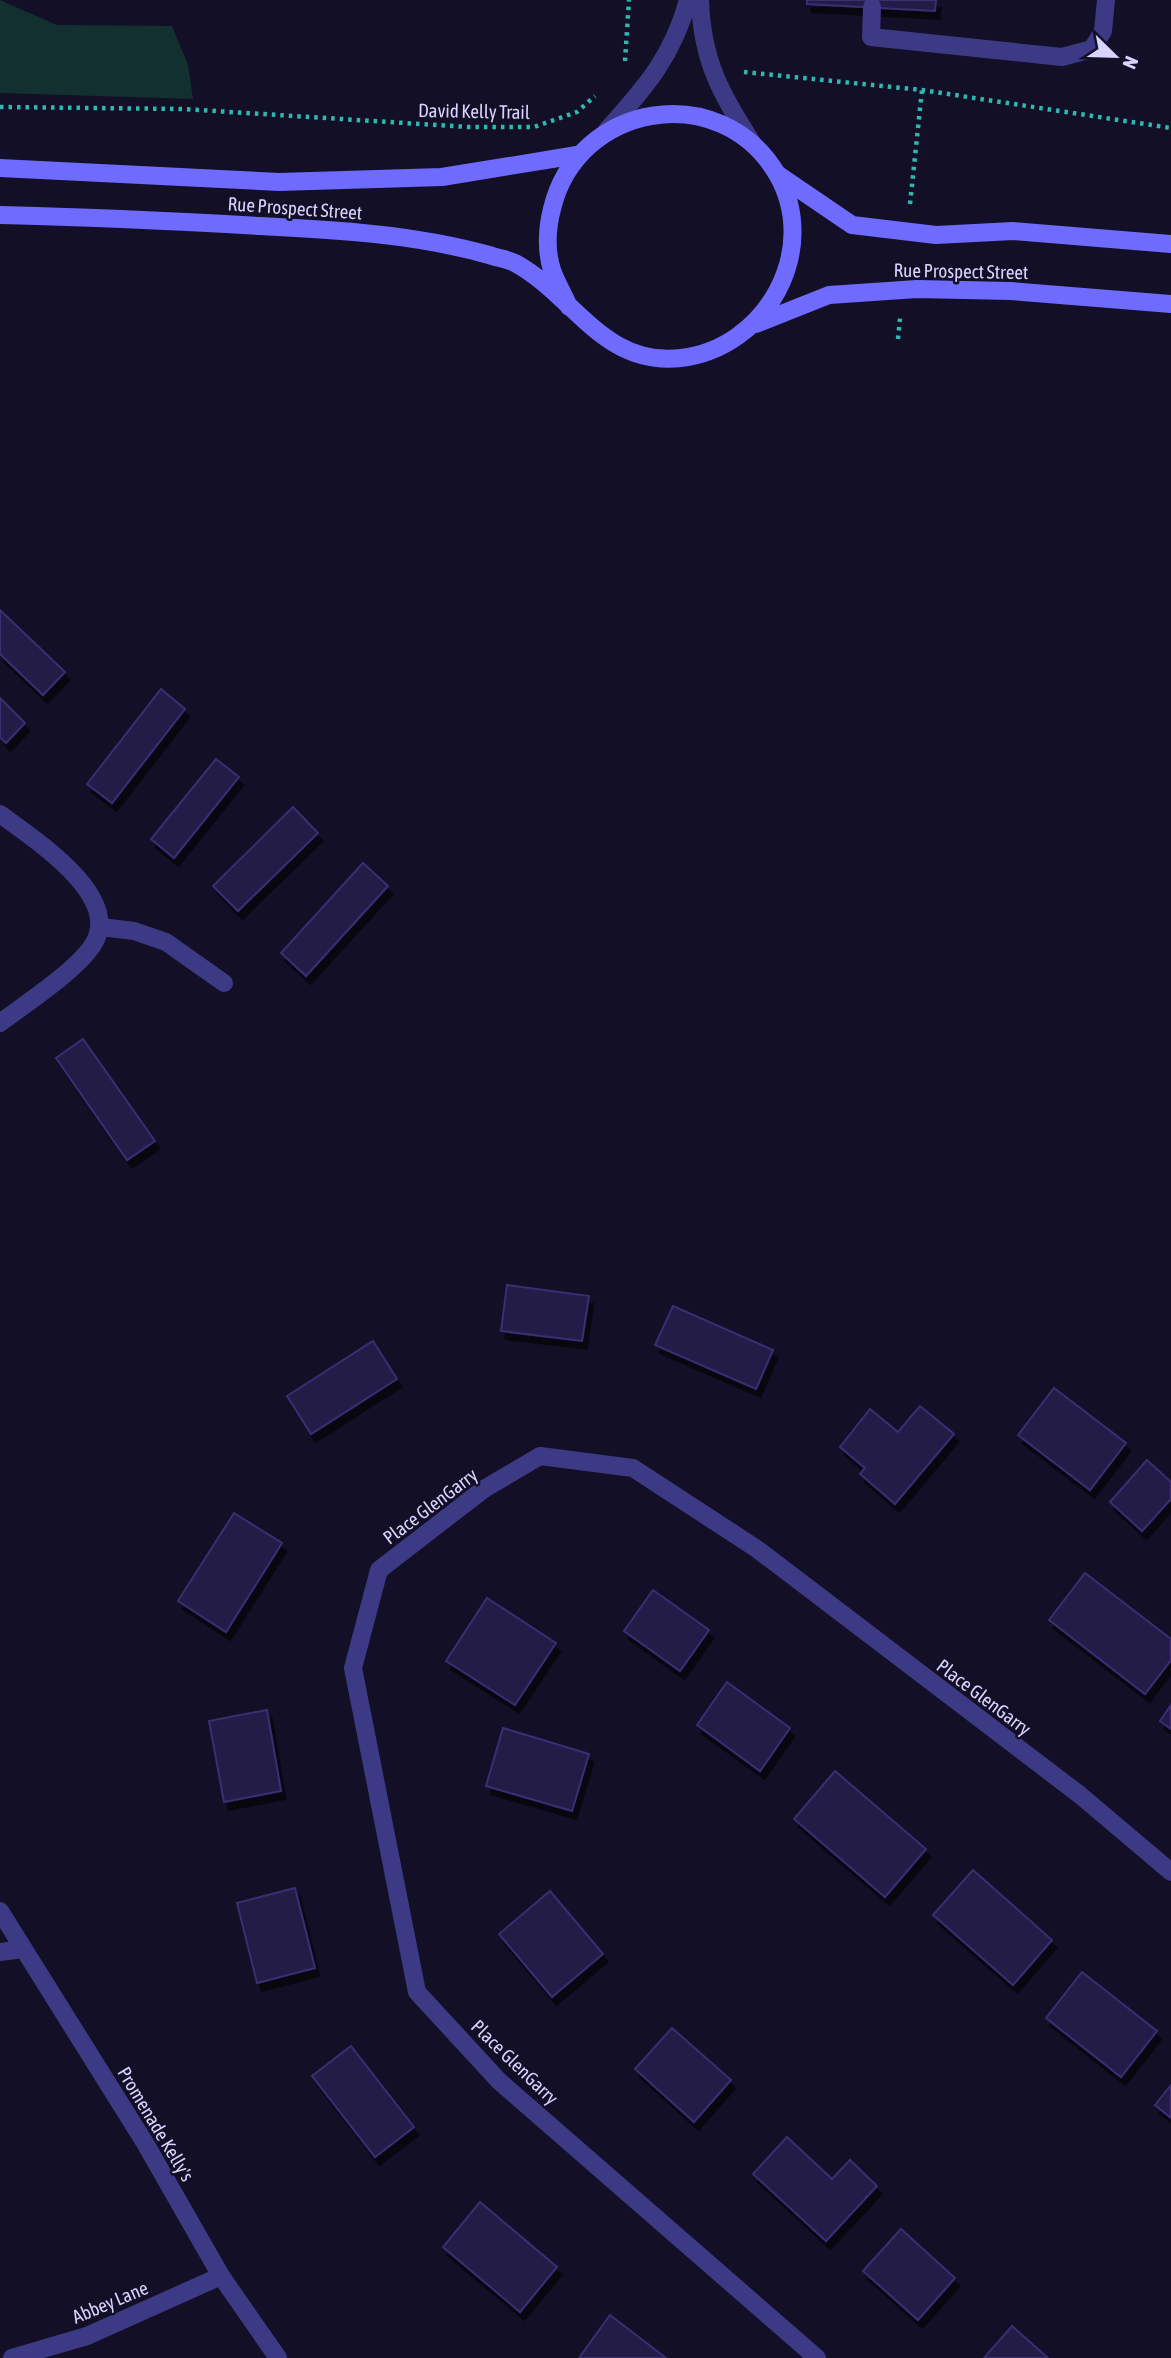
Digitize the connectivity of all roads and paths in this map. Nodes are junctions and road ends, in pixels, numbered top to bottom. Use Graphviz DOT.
graph roads {
  1 [pos="629,0"];
  2 [pos="688,0"];
  3 [pos="700,0"];
  4 [pos="1106,0"];
  5 [pos="872,7"];
  6 [pos="625,61"];
  7 [pos="661,64"];
  8 [pos="712,69"];
  9 [pos="618,70"];
  10 [pos="606,88"];
  11 [pos="0,107"];
  12 [pos="1171,128"];
  13 [pos="607,130"];
  14 [pos="752,144"];
  15 [pos="577,155"];
  16 [pos="0,168"];
  17 [pos="777,174"];
  18 [pos="0,215"];
  19 [pos="1171,244"];
  20 [pos="1171,304"];
  21 [pos="569,307"];
  22 [pos="756,324"];
  23 [pos="0,814"];
  24 [pos="101,927"];
  25 [pos="224,983"];
  26 [pos="0,1023"];
  27 [pos="1171,1872"];
  28 [pos="0,1911"];
  29 [pos="23,1949"];
  30 [pos="0,1952"];
  31 [pos="221,2276"];
  32 [pos="12,2358"];
  33 [pos="278,2358"];
  34 [pos="817,2358"];
  1 -- 6 [label="path"];
  2 -- 7 [label="street"];
  3 -- 8 [label="street"];
  4 -- 5 [label="street"];
  6 -- 7 [label="path"];
  6 -- 9 [label="path"];
  7 -- 13 [label="street"];
  8 -- 12 [label="path"];
  8 -- 14 [label="street"];
  10 -- 11 [label="path, David Kelly Trail"];
  13 -- 14 [label="main road, Rue Prospect Street"];
  13 -- 15 [label="main road, Rue Prospect Street"];
  14 -- 17 [label="main road, Rue Prospect Street"];
  15 -- 16 [label="main road, Rue Prospect Street"];
  15 -- 21 [label="main road, Rue Prospect Street"];
  17 -- 19 [label="main road, Rue Prospect Street"];
  17 -- 22 [label="main road, Rue Prospect Street"];
  18 -- 21 [label="main road, Rue Prospect Street"];
  20 -- 22 [label="main road, Rue Prospect Street"];
  21 -- 22 [label="main road, Rue Prospect Street"];
  23 -- 24 [label="street"];
  24 -- 25 [label="street"];
  24 -- 26 [label="street"];
  27 -- 34 [label="street, Place GlenGarry"];
  28 -- 29 [label="street, Promenade Kelly's"];
  29 -- 30 [label="street"];
  29 -- 31 [label="street, Promenade Kelly's"];
  31 -- 32 [label="street, Abbey Lane"];
  31 -- 33 [label="street, Promenade Kelly's"];
}
